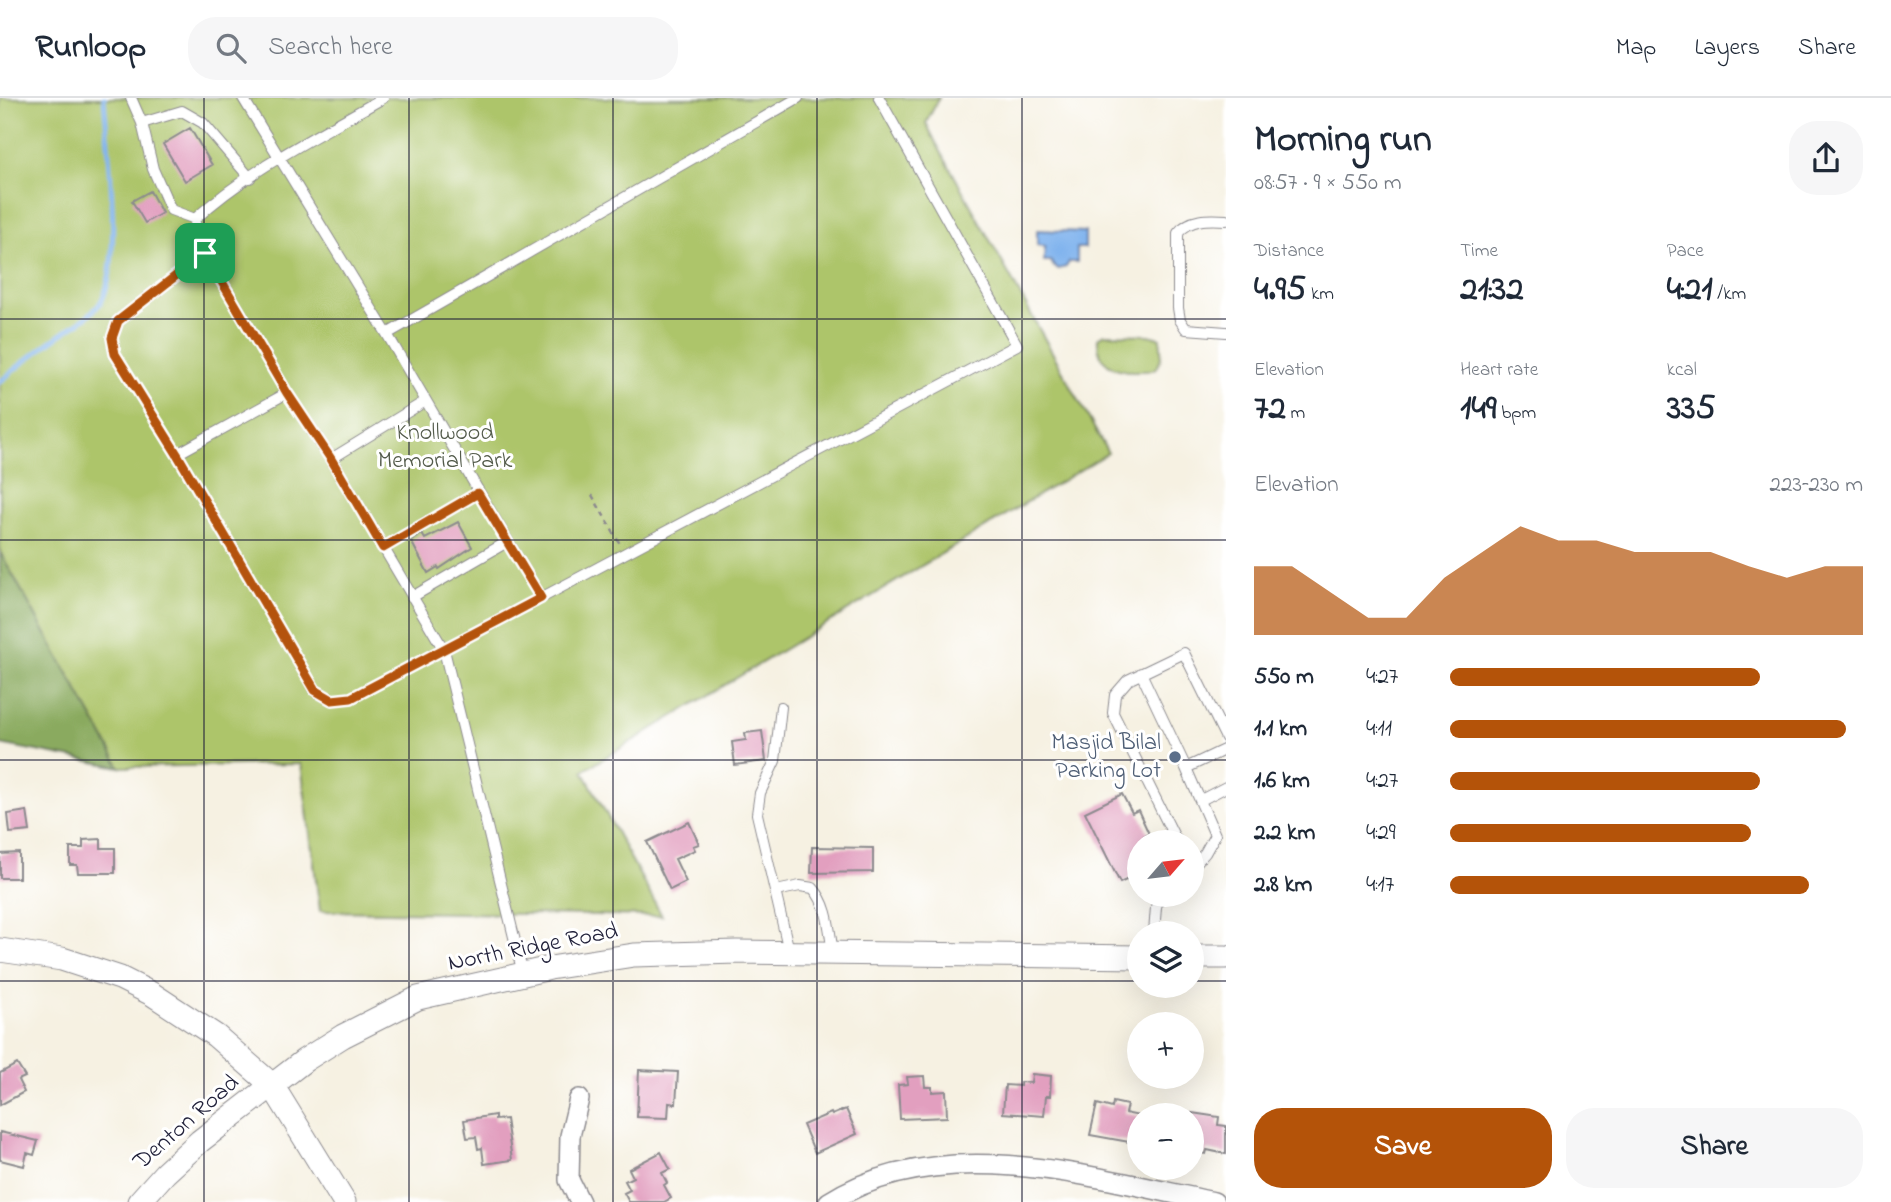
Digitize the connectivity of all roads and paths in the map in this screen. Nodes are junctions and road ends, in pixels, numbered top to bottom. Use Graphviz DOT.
graph roads {
  1 [pos="131,98"];
  2 [pos="243,98"];
  3 [pos="383,98"];
  4 [pos="798,98"];
  5 [pos="880,98"];
  6 [pos="142,123"];
  7 [pos="280,158"];
  8 [pos="250,178"];
  9 [pos="195,219"];
  10 [pos="1226,220"];
  11 [pos="205,253"];
  12 [pos="1226,332"];
  13 [pos="387,334"];
  14 [pos="287,393"];
  15 [pos="424,402"];
  16 [pos="177,454"];
  17 [pos="331,459"];
  18 [pos="478,493"];
  19 [pos="592,495"];
  20 [pos="507,542"];
  21 [pos="383,548"];
  22 [pos="625,554"];
  23 [pos="412,597"];
  24 [pos="541,598"];
  25 [pos="444,650"];
  26 [pos="1141,673"];
  27 [pos="781,707"];
  28 [pos="1226,738"];
  29 [pos="1226,749"];
  30 [pos="1186,768"];
  31 [pos="1226,787"];
  32 [pos="1200,800"];
  33 [pos="1171,830"];
  34 [pos="1204,859"];
  35 [pos="776,891"];
  36 [pos="0,950"];
  37 [pos="833,953"];
  38 [pos="789,954"];
  39 [pos="1127,957"];
  40 [pos="1204,957"];
  41 [pos="1226,957"];
  42 [pos="523,974"];
  43 [pos="272,1085"];
  44 [pos="579,1099"];
  45 [pos="139,1202"];
  46 [pos="344,1202"];
  47 [pos="580,1202"];
  48 [pos="829,1202"];
  49 [pos="1214,1202"];
  1 -- 6 [label="lane"];
  2 -- 7 [label="lane"];
  3 -- 7 [label="lane"];
  4 -- 13 [label="lane"];
  5 -- 22 [label="lane"];
  6 -- 8 [label="lane"];
  6 -- 9 [label="lane"];
  7 -- 8 [label="lane"];
  7 -- 13 [label="lane"];
  8 -- 9 [label="lane"];
  9 -- 11 [label="lane"];
  10 -- 12 [label="lane"];
  11 -- 14 [label="lane"];
  11 -- 16 [label="lane"];
  13 -- 15 [label="lane"];
  14 -- 16 [label="lane"];
  14 -- 17 [label="lane"];
  15 -- 17 [label="lane"];
  15 -- 18 [label="lane"];
  16 -- 25 [label="lane"];
  17 -- 21 [label="lane"];
  18 -- 20 [label="lane"];
  18 -- 21 [label="lane"];
  19 -- 22 [label="path"];
  20 -- 23 [label="lane"];
  20 -- 24 [label="lane"];
  21 -- 23 [label="lane"];
  22 -- 24 [label="lane"];
  23 -- 25 [label="lane"];
  24 -- 25 [label="lane"];
  25 -- 42 [label="lane"];
  26 -- 28 [label="lane"];
  26 -- 30 [label="lane"];
  26 -- 33 [label="lane"];
  27 -- 35 [label="lane"];
  29 -- 30 [label="lane"];
  30 -- 32 [label="lane"];
  31 -- 32 [label="lane"];
  32 -- 34 [label="lane"];
  35 -- 37 [label="lane"];
  35 -- 38 [label="lane"];
  36 -- 43 [label="street"];
  37 -- 38 [label="street, North Ridge Road"];
  37 -- 39 [label="street, North Ridge Road"];
  38 -- 42 [label="street, North Ridge Road"];
  40 -- 41 [label="street"];
  42 -- 43 [label="street, North Ridge Road"];
  43 -- 45 [label="street, Denton Road"];
  43 -- 46 [label="street"];
  44 -- 47 [label="street"];
  48 -- 49 [label="street"];
}
